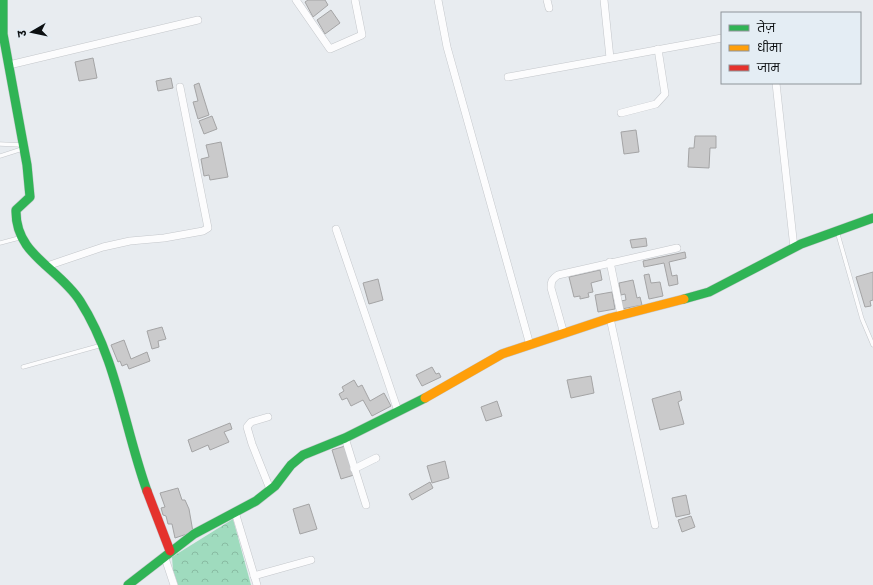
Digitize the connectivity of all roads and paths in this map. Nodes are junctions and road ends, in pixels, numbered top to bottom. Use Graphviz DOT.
graph roads {
  1 [pos="3,0"];
  2 [pos="296,0"];
  3 [pos="355,0"];
  4 [pos="438,0"];
  5 [pos="547,0"];
  6 [pos="604,0"];
  7 [pos="549,8"];
  8 [pos="198,20"];
  9 [pos="721,38"];
  10 [pos="658,49"];
  11 [pos="610,58"];
  12 [pos="9,65"];
  13 [pos="508,77"];
  14 [pos="776,84"];
  15 [pos="180,87"];
  16 [pos="621,113"];
  17 [pos="0,144"];
  18 [pos="23,147"];
  19 [pos="0,156"];
  20 [pos="873,218"];
  21 [pos="336,229"];
  22 [pos="837,231"];
  23 [pos="20,237"];
  24 [pos="0,243"];
  25 [pos="677,248"];
  26 [pos="794,248"];
  27 [pos="610,262"];
  28 [pos="47,266"];
  29 [pos="621,315"];
  30 [pos="610,318"];
  31 [pos="564,334"];
  32 [pos="103,345"];
  33 [pos="530,345"];
  34 [pos="873,345"];
  35 [pos="23,367"];
  36 [pos="398,411"];
  37 [pos="268,417"];
  38 [pos="345,438"];
  39 [pos="376,458"];
  40 [pos="354,468"];
  41 [pos="270,489"];
  42 [pos="366,504"];
  43 [pos="235,512"];
  44 [pos="655,525"];
  45 [pos="168,554"];
  46 [pos="311,560"];
  47 [pos="254,576"];
  48 [pos="128,585"];
  49 [pos="174,585"];
  50 [pos="256,585"];
  1 -- 12 [label="street"];
  2 -- 3 [label="street"];
  4 -- 33 [label="street"];
  5 -- 7 [label="street"];
  6 -- 11 [label="street"];
  8 -- 12 [label="street"];
  9 -- 10 [label="street"];
  10 -- 11 [label="street"];
  10 -- 16 [label="street"];
  11 -- 13 [label="street"];
  12 -- 18 [label="street"];
  14 -- 26 [label="street"];
  15 -- 28 [label="street"];
  17 -- 18 [label="lane"];
  18 -- 19 [label="lane"];
  18 -- 23 [label="street"];
  20 -- 22 [label="street"];
  21 -- 36 [label="street"];
  22 -- 26 [label="street"];
  22 -- 34 [label="lane"];
  23 -- 24 [label="lane"];
  23 -- 28 [label="street"];
  25 -- 27 [label="street"];
  26 -- 29 [label="street"];
  27 -- 29 [label="street"];
  27 -- 31 [label="street"];
  28 -- 32 [label="street"];
  29 -- 30 [label="street"];
  30 -- 31 [label="street"];
  30 -- 44 [label="street"];
  31 -- 33 [label="street"];
  32 -- 35 [label="lane"];
  32 -- 45 [label="street"];
  33 -- 36 [label="street"];
  36 -- 38 [label="street"];
  37 -- 41 [label="street"];
  38 -- 40 [label="street"];
  38 -- 41 [label="street"];
  39 -- 40 [label="street"];
  40 -- 42 [label="street"];
  41 -- 43 [label="street"];
  43 -- 45 [label="street"];
  43 -- 47 [label="street"];
  45 -- 48 [label="street"];
  45 -- 49 [label="street"];
  46 -- 47 [label="street"];
  47 -- 50 [label="street"];
}
